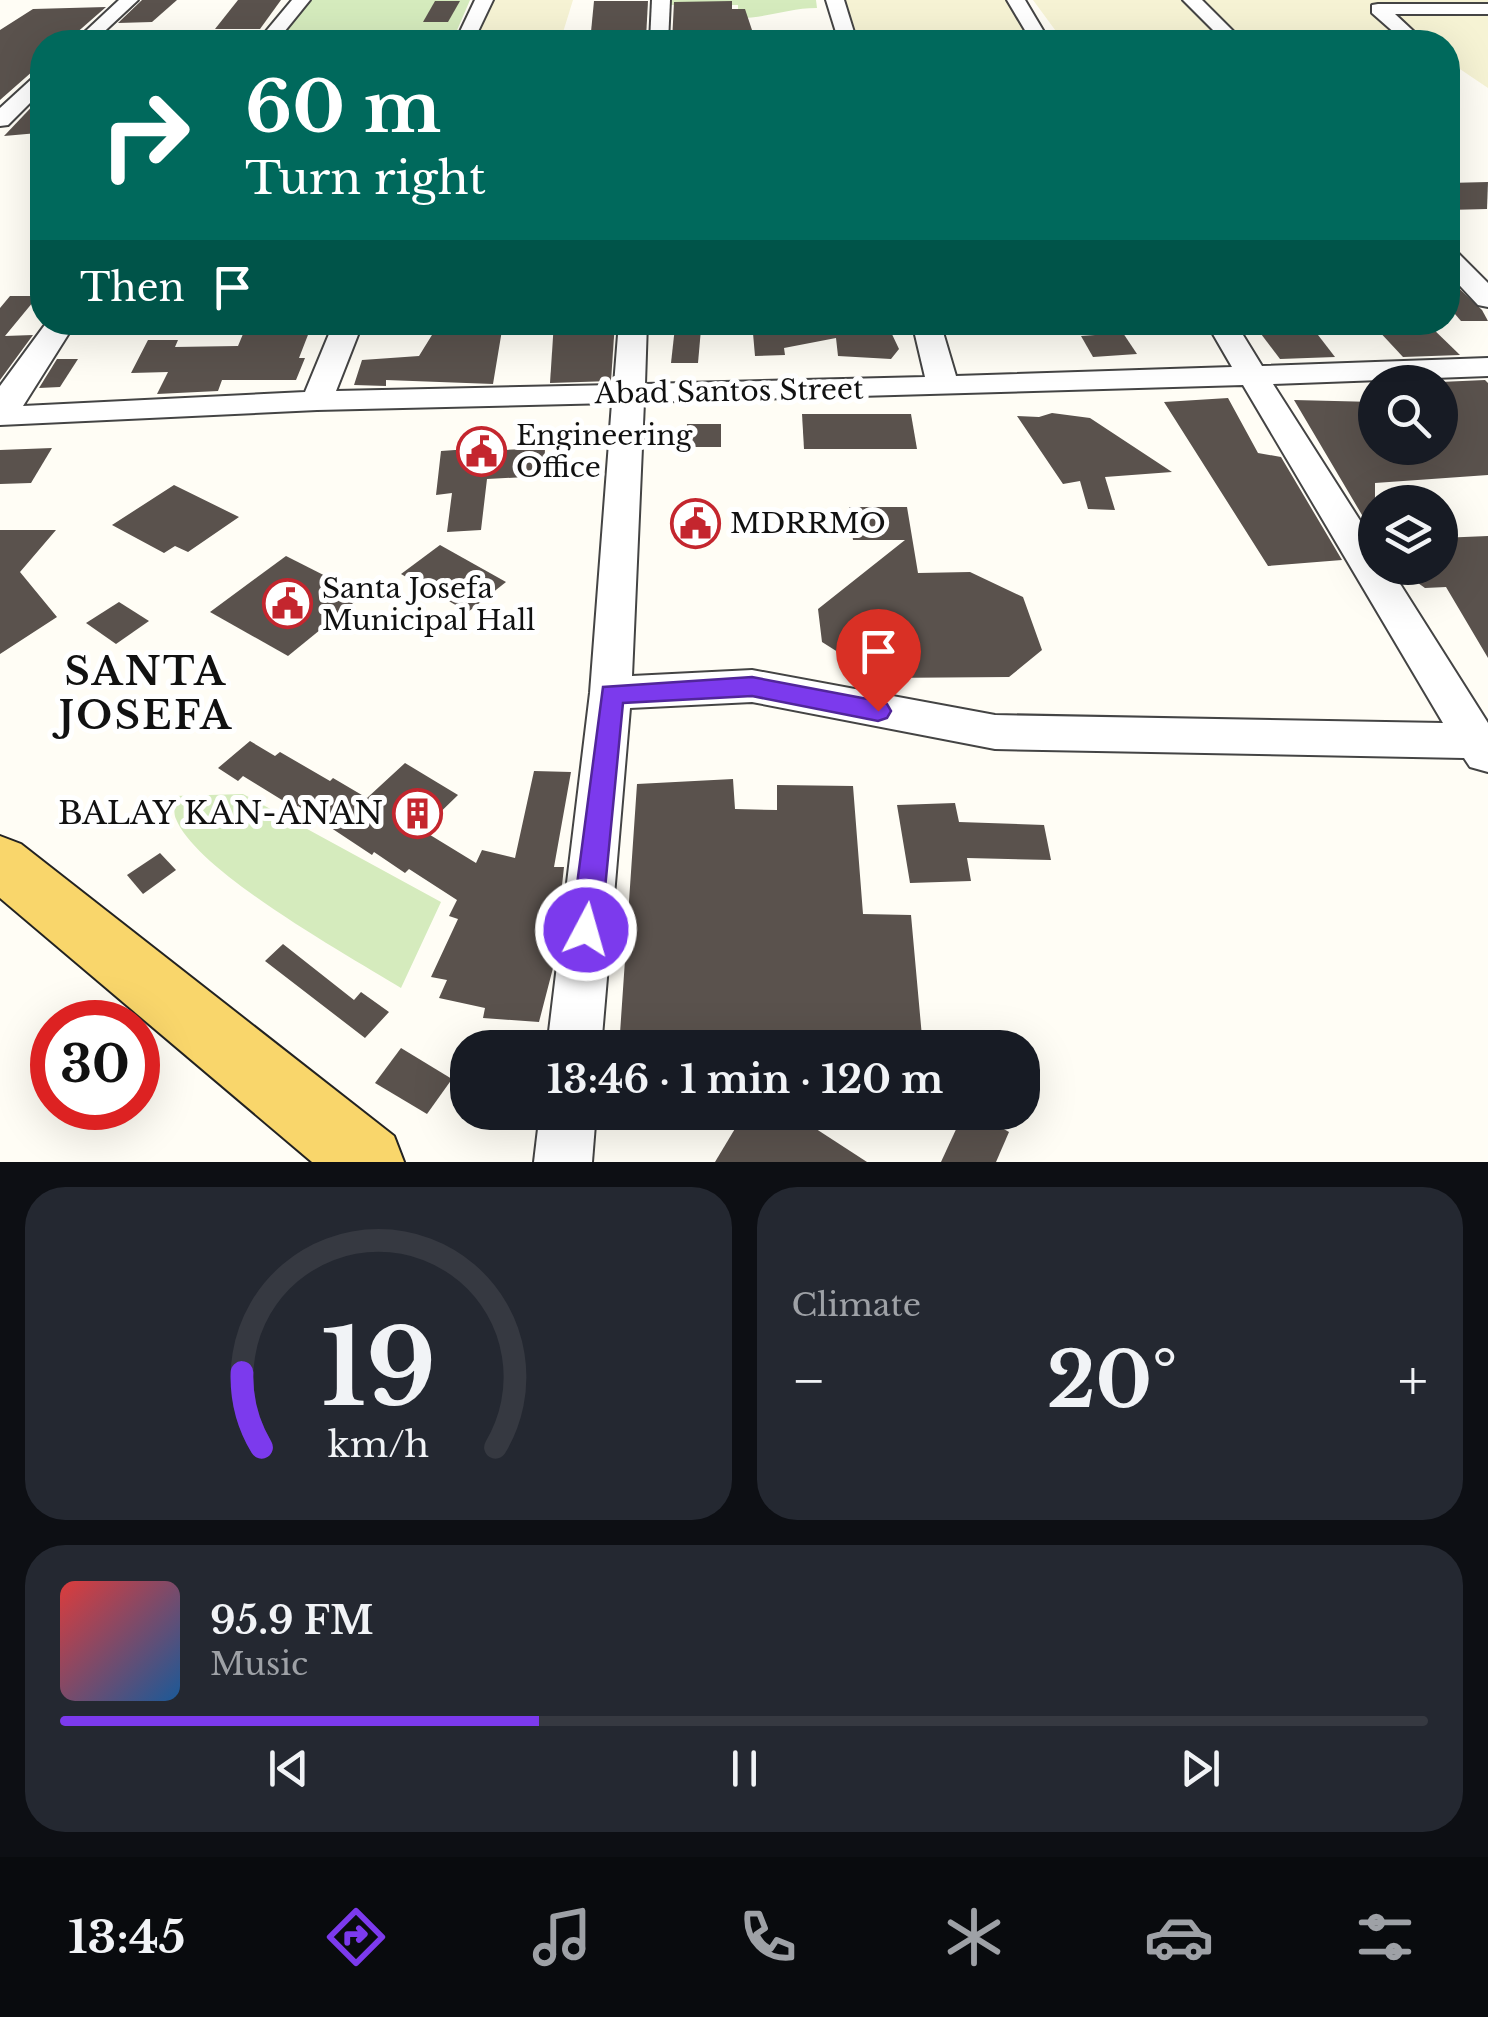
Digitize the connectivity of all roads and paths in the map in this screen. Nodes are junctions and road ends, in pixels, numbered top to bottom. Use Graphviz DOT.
graph roads {
  1 [pos="129,0"];
  2 [pos="302,0"];
  3 [pos="484,0"];
  4 [pos="661,0"];
  5 [pos="835,0"];
  6 [pos="1016,0"];
  7 [pos="1192,0"];
  8 [pos="1488,9"];
  9 [pos="96,30"];
  10 [pos="276,30"];
  11 [pos="470,30"];
  12 [pos="660,30"];
  13 [pos="844,30"];
  14 [pos="1034,30"];
  15 [pos="1223,30"];
  16 [pos="1403,30"];
  17 [pos="14,79"];
  18 [pos="30,79"];
  19 [pos="30,91"];
  20 [pos="0,120"];
  21 [pos="1460,270"];
  22 [pos="1488,299"];
  23 [pos="53,335"];
  24 [pos="344,335"];
  25 [pos="632,335"];
  26 [pos="930,335"];
  27 [pos="1228,335"];
  28 [pos="1488,367"];
  29 [pos="1254,375"];
  30 [pos="944,386"];
  31 [pos="626,392"];
  32 [pos="317,401"];
  33 [pos="4,406"];
  34 [pos="612,694"];
  35 [pos="1484,747"];
  36 [pos="0,862"];
  37 [pos="576,1030"];
  38 [pos="566,1130"];
  39 [pos="368,1162"];
  40 [pos="563,1162"];
  1 -- 9 [label="street"];
  2 -- 10 [label="street"];
  3 -- 11 [label="street"];
  4 -- 12 [label="street"];
  5 -- 13 [label="street"];
  6 -- 14 [label="street"];
  7 -- 15 [label="street"];
  8 -- 16 [label="street"];
  17 -- 18 [label="street"];
  19 -- 20 [label="street"];
  21 -- 22 [label="street"];
  23 -- 33 [label="street"];
  24 -- 32 [label="street"];
  25 -- 31 [label="street"];
  26 -- 30 [label="street"];
  27 -- 29 [label="street"];
  28 -- 29 [label="street, Abad Santos Street"];
  29 -- 30 [label="street, Abad Santos Street"];
  29 -- 35 [label="street"];
  30 -- 31 [label="street, Abad Santos Street"];
  31 -- 32 [label="street, Abad Santos Street"];
  31 -- 34 [label="street"];
  32 -- 33 [label="street, Abad Santos Street"];
  34 -- 35 [label="street"];
  34 -- 37 [label="street"];
  36 -- 39 [label="main road"];
  38 -- 40 [label="street"];
}
